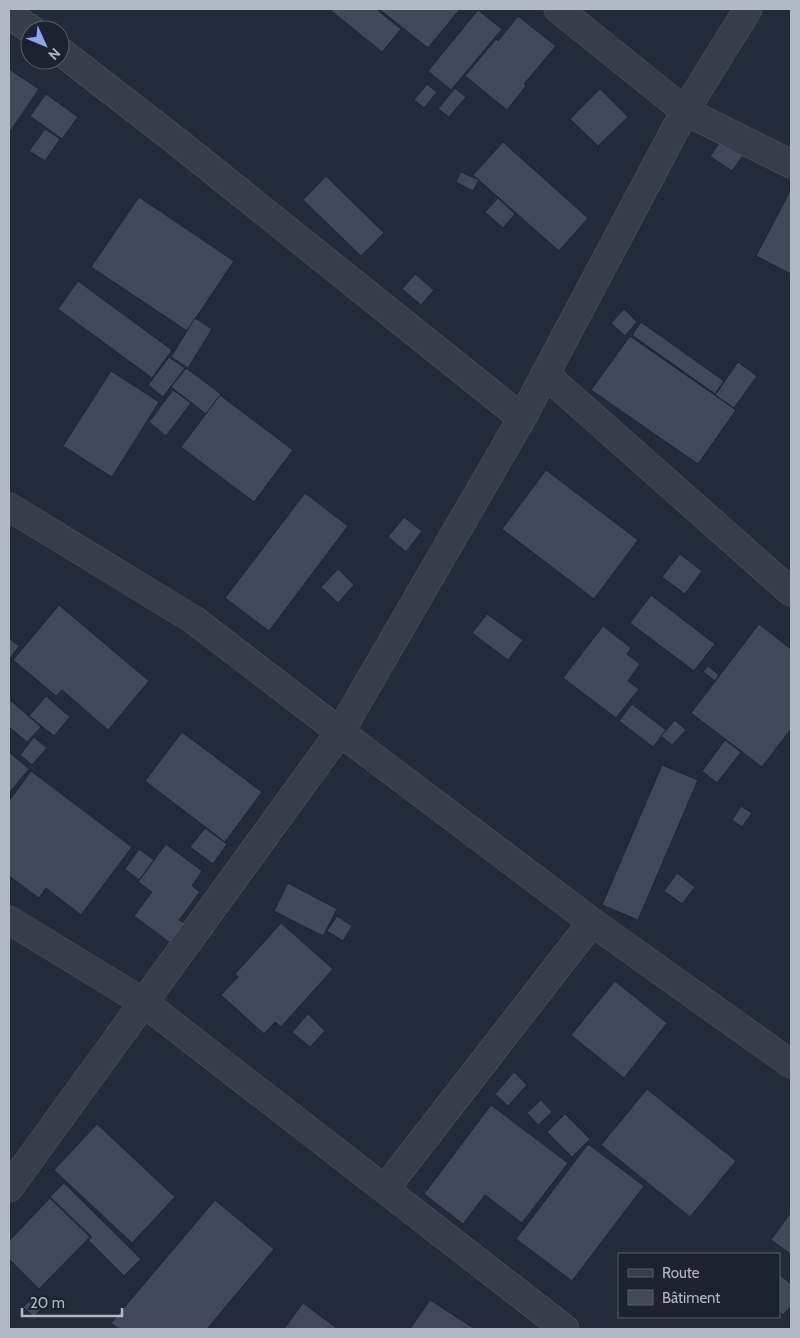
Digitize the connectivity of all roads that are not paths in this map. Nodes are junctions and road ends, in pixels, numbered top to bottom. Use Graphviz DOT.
graph roads {
  1 [pos="44,9"];
  2 [pos="558,9"];
  3 [pos="748,9"];
  4 [pos="9,15"];
  5 [pos="38,20"];
  6 [pos="20,22"];
  7 [pos="70,60"];
  8 [pos="685,110"];
  9 [pos="791,164"];
  10 [pos="545,374"];
  11 [pos="522,418"];
  12 [pos="9,507"];
  13 [pos="791,592"];
  14 [pos="340,732"];
  15 [pos="9,920"];
  16 [pos="592,922"];
  17 [pos="144,1002"];
  18 [pos="791,1064"];
  19 [pos="9,1188"];
  20 [pos="385,1189"];
  21 [pos="565,1329"];
  1 -- 5 [label="street"];
  2 -- 8 [label="street"];
  3 -- 8 [label="street"];
  4 -- 6 [label="street"];
  7 -- 11 [label="street"];
  8 -- 9 [label="street"];
  8 -- 10 [label="street"];
  10 -- 11 [label="street"];
  10 -- 13 [label="street"];
  11 -- 14 [label="street"];
  12 -- 14 [label="street"];
  14 -- 16 [label="street"];
  14 -- 17 [label="street"];
  15 -- 17 [label="street"];
  16 -- 18 [label="street"];
  16 -- 20 [label="street"];
  17 -- 19 [label="street"];
  17 -- 20 [label="street"];
  20 -- 21 [label="street"];
}
